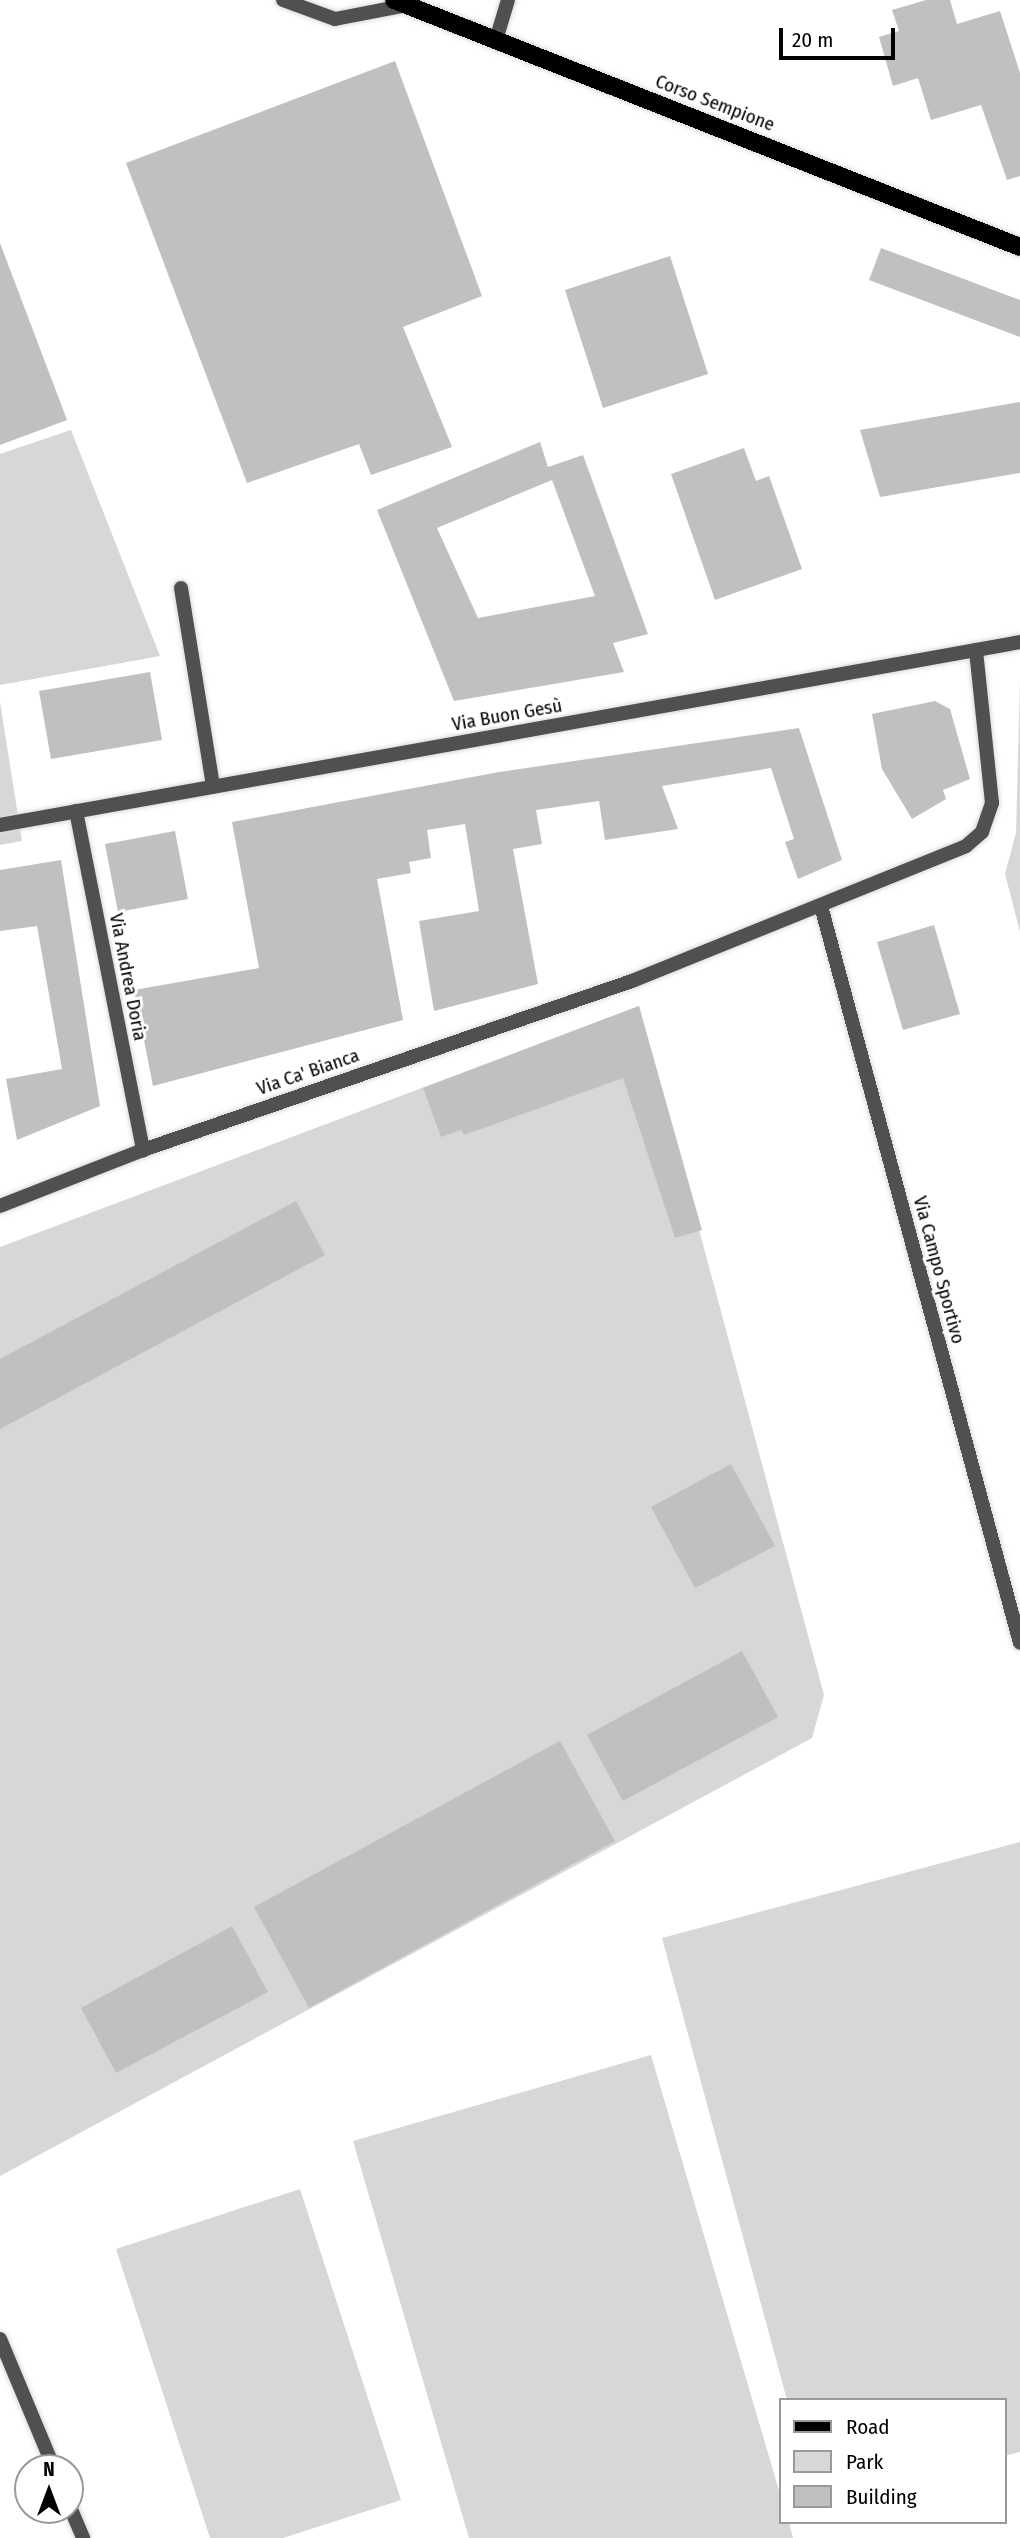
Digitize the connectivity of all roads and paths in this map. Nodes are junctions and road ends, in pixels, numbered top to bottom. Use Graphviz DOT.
graph roads {
  1 [pos="283,0"];
  2 [pos="508,0"];
  3 [pos="400,3"];
  4 [pos="496,40"];
  5 [pos="1020,247"];
  6 [pos="181,588"];
  7 [pos="1020,642"];
  8 [pos="976,650"];
  9 [pos="214,786"];
  10 [pos="76,811"];
  11 [pos="0,825"];
  12 [pos="821,906"];
  13 [pos="143,1150"];
  14 [pos="0,1206"];
  15 [pos="1020,1643"];
  16 [pos="0,2339"];
  17 [pos="48,2454"];
  1 -- 3 [label="street"];
  2 -- 4 [label="street"];
  3 -- 4 [label="main road, Corso Sempione"];
  4 -- 5 [label="main road, Corso Sempione"];
  6 -- 9 [label="street"];
  7 -- 8 [label="street, Via Buon Gesù"];
  8 -- 9 [label="street, Via Buon Gesù"];
  8 -- 12 [label="street"];
  9 -- 10 [label="street, Via Buon Gesù"];
  10 -- 11 [label="street, Via Buon Gesù"];
  10 -- 13 [label="street, Via Andrea Doria"];
  12 -- 13 [label="street, Via Ca' Bianca"];
  12 -- 15 [label="street, Via Campo Sportivo"];
  13 -- 14 [label="street, Via Ca' Bianca"];
  16 -- 17 [label="street"];
}
